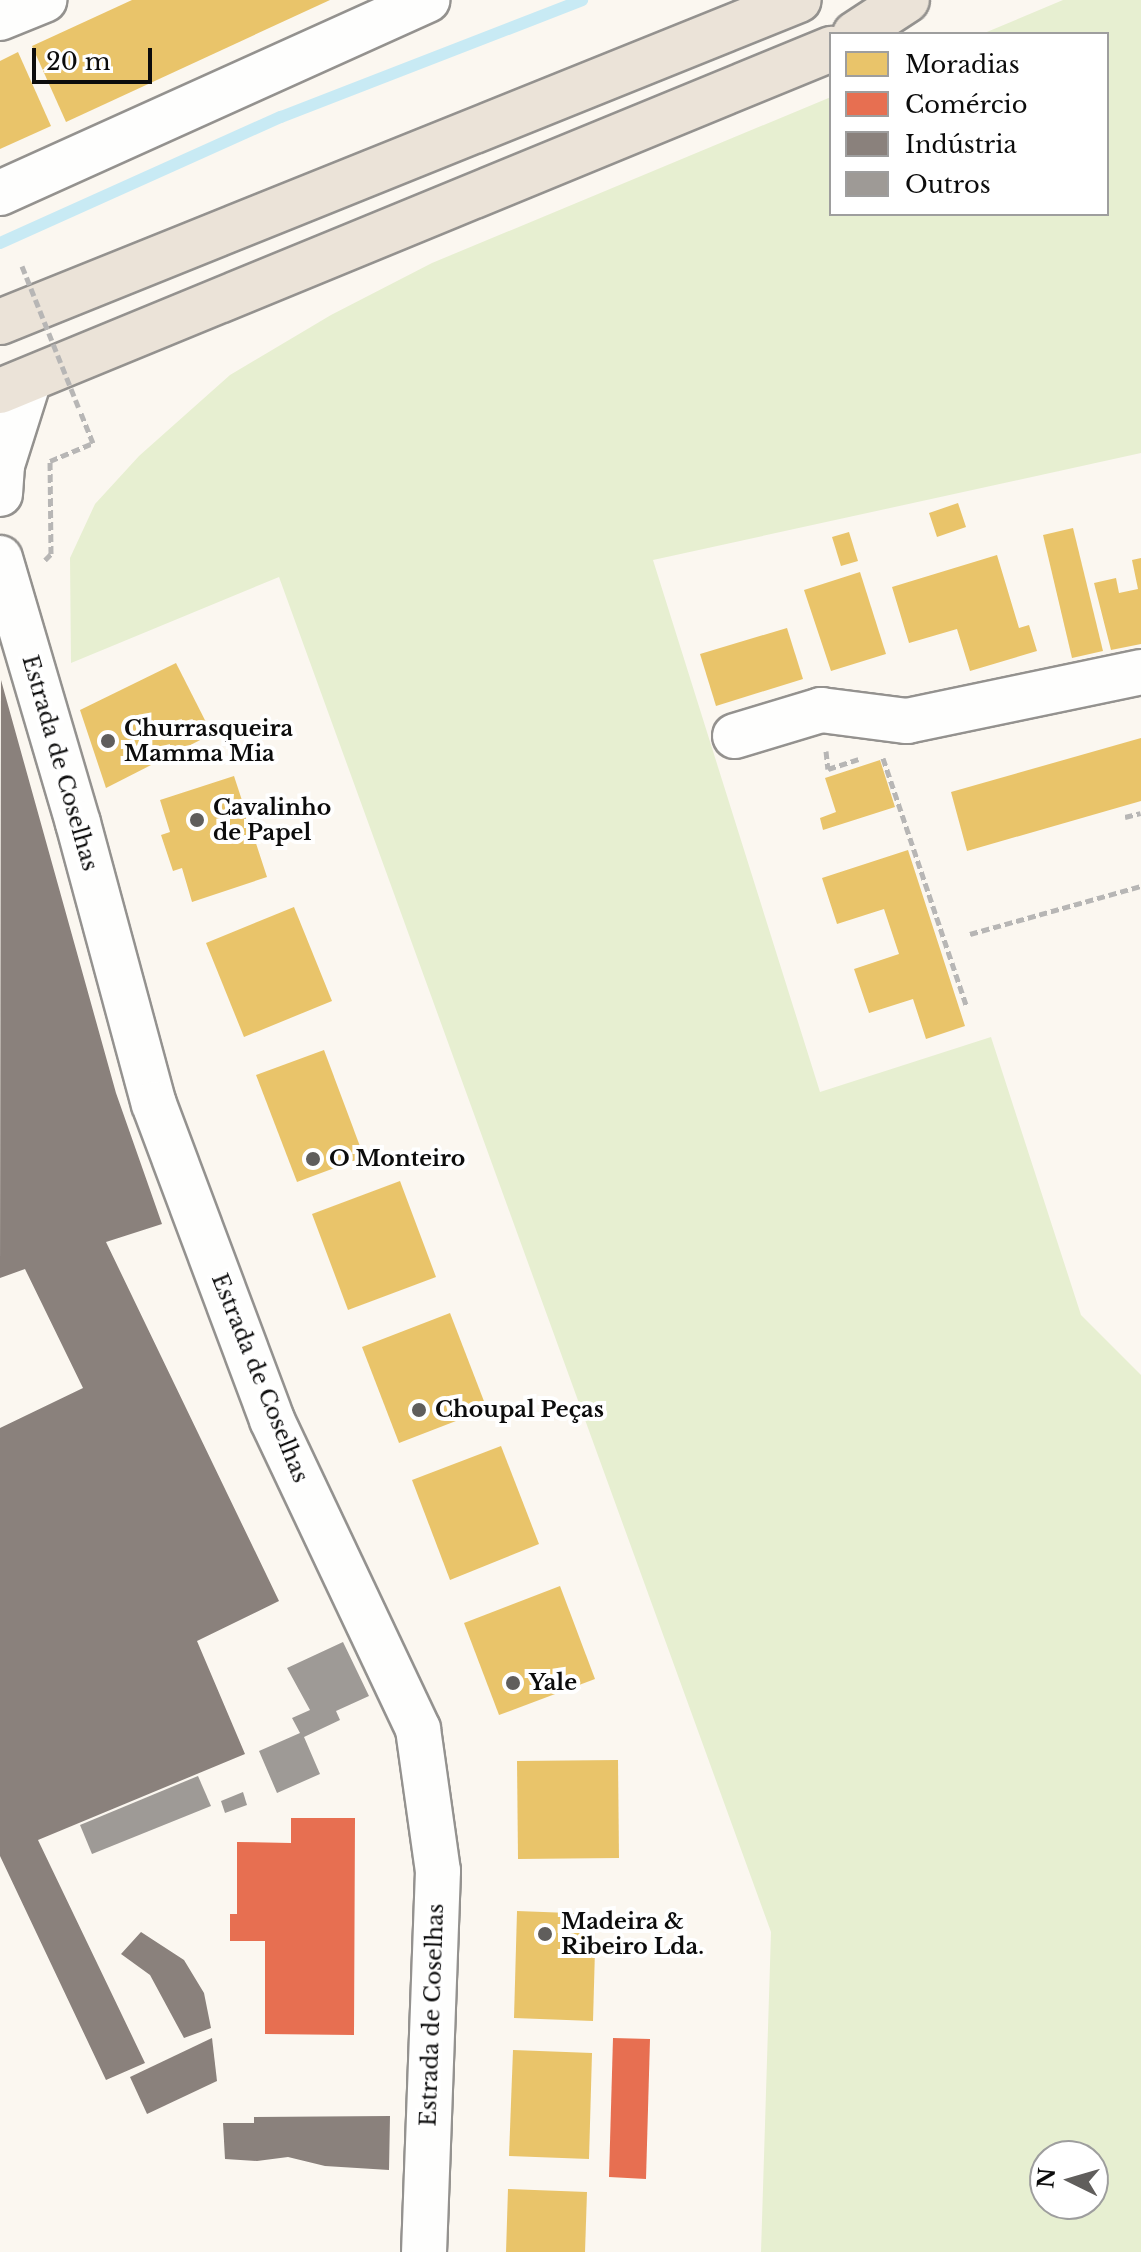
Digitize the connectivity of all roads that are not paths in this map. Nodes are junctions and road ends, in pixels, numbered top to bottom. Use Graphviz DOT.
graph roads {
  1 [pos="44,0"];
  2 [pos="427,0"];
  3 [pos="799,0"];
  4 [pos="907,0"];
  5 [pos="0,18"];
  6 [pos="858,32"];
  7 [pos="829,50"];
  8 [pos="0,193"];
  9 [pos="0,322"];
  10 [pos="15,386"];
  11 [pos="0,494"];
  12 [pos="0,558"];
  13 [pos="1141,672"];
  14 [pos="735,736"];
  15 [pos="424,2252"];
  1 -- 5 [label="street"];
  2 -- 8 [label="street"];
  3 -- 9 [label="main road"];
  4 -- 6 [label="main road"];
  7 -- 10 [label="main road"];
  10 -- 11 [label="street"];
  12 -- 15 [label="street, Estrada de Coselhas"];
  13 -- 14 [label="street"];
}
